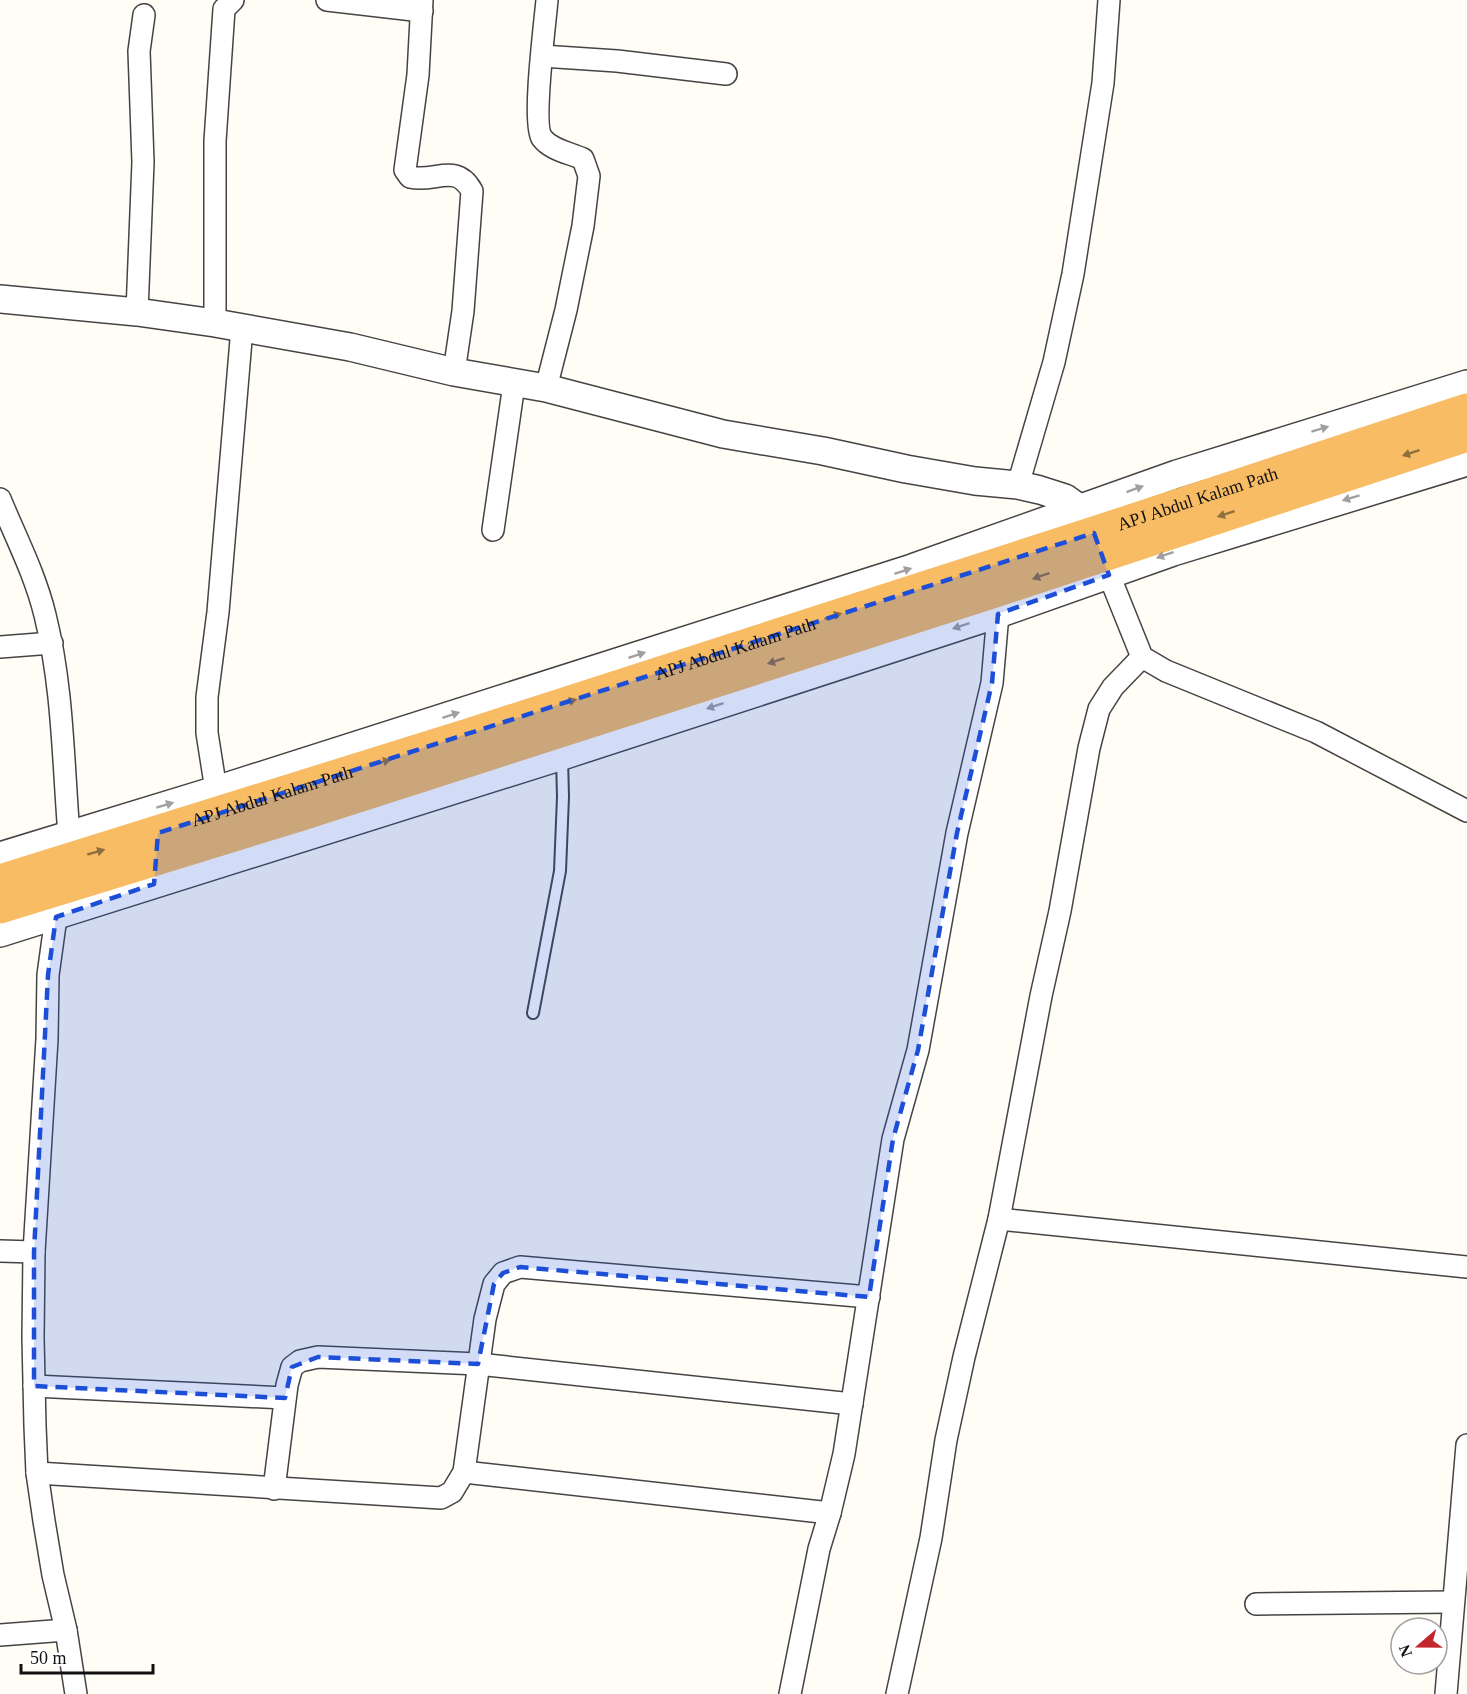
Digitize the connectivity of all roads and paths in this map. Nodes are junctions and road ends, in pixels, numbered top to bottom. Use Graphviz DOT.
graph roads {
  1 [pos="233,0"];
  2 [pos="327,0"];
  3 [pos="547,0"];
  4 [pos="1109,0"];
  5 [pos="422,5"];
  6 [pos="144,15"];
  7 [pos="542,56"];
  8 [pos="726,74"];
  9 [pos="0,299"];
  10 [pos="137,312"];
  11 [pos="215,323"];
  12 [pos="242,328"];
  13 [pos="454,372"];
  14 [pos="514,384"];
  15 [pos="1467,384"];
  16 [pos="546,388"];
  17 [pos="1467,410"];
  18 [pos="1467,435"];
  19 [pos="1467,462"];
  20 [pos="1018,485"];
  21 [pos="0,499"];
  22 [pos="493,530"];
  23 [pos="1096,543"];
  24 [pos="998,614"];
  25 [pos="52,644"];
  26 [pos="0,647"];
  27 [pos="1142,657"];
  28 [pos="562,756"];
  29 [pos="216,790"];
  30 [pos="1467,811"];
  31 [pos="69,835"];
  32 [pos="0,856"];
  33 [pos="156,859"];
  34 [pos="0,881"];
  35 [pos="52,891"];
  36 [pos="0,907"];
  37 [pos="0,933"];
  38 [pos="532,1013"];
  39 [pos="999,1219"];
  40 [pos="0,1251"];
  41 [pos="34,1252"];
  42 [pos="1467,1267"];
  43 [pos="869,1298"];
  44 [pos="478,1364"];
  45 [pos="34,1386"];
  46 [pos="285,1398"];
  47 [pos="852,1404"];
  48 [pos="1467,1445"];
  49 [pos="464,1472"];
  50 [pos="37,1473"];
  51 [pos="274,1489"];
  52 [pos="830,1514"];
  53 [pos="1461,1574"];
  54 [pos="1453,1602"];
  55 [pos="1256,1605"];
  56 [pos="66,1630"];
  57 [pos="0,1635"];
  58 [pos="76,1694"];
  59 [pos="790,1694"];
  60 [pos="897,1694"];
  61 [pos="1446,1694"];
  1 -- 11 [label="street"];
  2 -- 5 [label="street"];
  3 -- 7 [label="street"];
  4 -- 20 [label="street"];
  5 -- 13 [label="street"];
  6 -- 10 [label="street"];
  7 -- 8 [label="street"];
  7 -- 16 [label="street"];
  9 -- 10 [label="street"];
  10 -- 11 [label="street"];
  11 -- 12 [label="street"];
  12 -- 13 [label="street"];
  12 -- 29 [label="street"];
  13 -- 14 [label="street"];
  14 -- 16 [label="street"];
  14 -- 22 [label="street"];
  23 -- 15 [label="street, one-way"];
  16 -- 20 [label="street"];
  17 -- 23 [label="highway, APJ Abdul Kalam Path"];
  18 -- 23 [label="highway, APJ Abdul Kalam Path, one-way"];
  19 -- 23 [label="street, one-way"];
  20 -- 23 [label="street"];
  21 -- 25 [label="street"];
  23 -- 24 [label="street, one-way"];
  23 -- 27 [label="street"];
  29 -- 23 [label="street, one-way"];
  23 -- 33 [label="highway, APJ Abdul Kalam Path"];
  24 -- 28 [label="street, one-way"];
  24 -- 43 [label="street"];
  25 -- 26 [label="street"];
  25 -- 31 [label="street"];
  27 -- 30 [label="street"];
  27 -- 39 [label="street"];
  28 -- 33 [label="street"];
  28 -- 38 [label="lane"];
  31 -- 29 [label="street, one-way"];
  31 -- 32 [label="street"];
  33 -- 35 [label="highway, APJ Abdul Kalam Path"];
  33 -- 35 [label="street"];
  34 -- 35 [label="highway, APJ Abdul Kalam Path"];
  35 -- 36 [label="highway, APJ Abdul Kalam Path"];
  35 -- 37 [label="street"];
  35 -- 41 [label="street"];
  39 -- 42 [label="street"];
  39 -- 60 [label="street"];
  40 -- 41 [label="street"];
  41 -- 45 [label="street"];
  43 -- 44 [label="street"];
  43 -- 47 [label="street"];
  44 -- 46 [label="street"];
  44 -- 47 [label="street"];
  44 -- 49 [label="street"];
  45 -- 46 [label="street"];
  45 -- 50 [label="street"];
  46 -- 51 [label="street"];
  47 -- 52 [label="street"];
  48 -- 53 [label="street"];
  49 -- 51 [label="street"];
  49 -- 52 [label="street"];
  50 -- 51 [label="street"];
  50 -- 56 [label="street"];
  52 -- 59 [label="street"];
  53 -- 54 [label="street"];
  54 -- 55 [label="street"];
  54 -- 61 [label="street"];
  56 -- 57 [label="street"];
  56 -- 58 [label="street"];
}
